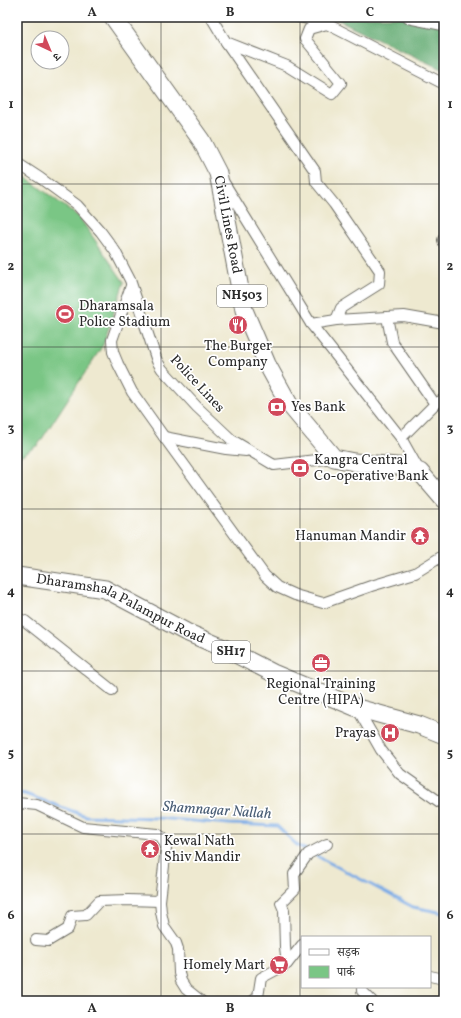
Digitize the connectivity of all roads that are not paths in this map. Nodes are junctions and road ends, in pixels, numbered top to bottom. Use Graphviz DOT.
graph roads {
  1 [pos="113,17"];
  2 [pos="211,17"];
  3 [pos="299,17"];
  4 [pos="409,17"];
  5 [pos="327,24"];
  6 [pos="444,24"];
  7 [pos="226,42"];
  8 [pos="444,84"];
  9 [pos="17,163"];
  10 [pos="218,173"];
  11 [pos="444,238"];
  12 [pos="444,244"];
  13 [pos="132,286"];
  14 [pos="387,317"];
  15 [pos="336,320"];
  16 [pos="444,323"];
  17 [pos="312,324"];
  18 [pos="440,402"];
  19 [pos="164,437"];
  20 [pos="401,438"];
  21 [pos="252,452"];
  22 [pos="334,458"];
  23 [pos="420,472"];
  24 [pos="444,500"];
  25 [pos="444,555"];
  26 [pos="17,576"];
  27 [pos="17,618"];
  28 [pos="112,690"];
  29 [pos="357,708"];
  30 [pos="444,735"];
  31 [pos="17,803"];
  32 [pos="444,805"];
  33 [pos="327,844"];
  34 [pos="160,902"];
  35 [pos="36,940"];
  36 [pos="301,946"];
  37 [pos="287,964"];
  38 [pos="431,976"];
  39 [pos="444,979"];
  40 [pos="362,988"];
  41 [pos="201,1001"];
  42 [pos="253,1001"];
  43 [pos="372,1001"];
  1 -- 10 [label="main road, Civil Lines Road / NH503"];
  2 -- 7 [label="street"];
  3 -- 5 [label="street"];
  4 -- 6 [label="street"];
  5 -- 7 [label="street"];
  5 -- 8 [label="street"];
  7 -- 15 [label="street"];
  9 -- 13 [label="street, Police Lines"];
  10 -- 17 [label="street"];
  10 -- 22 [label="main road, Civil Lines Road / NH503"];
  11 -- 12 [label="street"];
  13 -- 19 [label="street"];
  13 -- 21 [label="street, Police Lines"];
  14 -- 15 [label="street"];
  14 -- 16 [label="street"];
  14 -- 18 [label="street"];
  15 -- 17 [label="street"];
  17 -- 20 [label="street"];
  18 -- 20 [label="street"];
  19 -- 21 [label="street"];
  19 -- 25 [label="street"];
  20 -- 23 [label="street"];
  21 -- 22 [label="street, Police Lines"];
  22 -- 23 [label="main road"];
  23 -- 24 [label="main road"];
  26 -- 29 [label="main road, Dharamshala Palampur Road / SH17"];
  27 -- 28 [label="street"];
  29 -- 30 [label="main road, Dharamshala Palampur Road / SH17"];
  29 -- 32 [label="street"];
  31 -- 34 [label="street"];
  33 -- 37 [label="street"];
  34 -- 35 [label="street"];
  34 -- 41 [label="street"];
  36 -- 37 [label="street"];
  37 -- 42 [label="street"];
  38 -- 39 [label="street"];
  40 -- 43 [label="street"];
}
